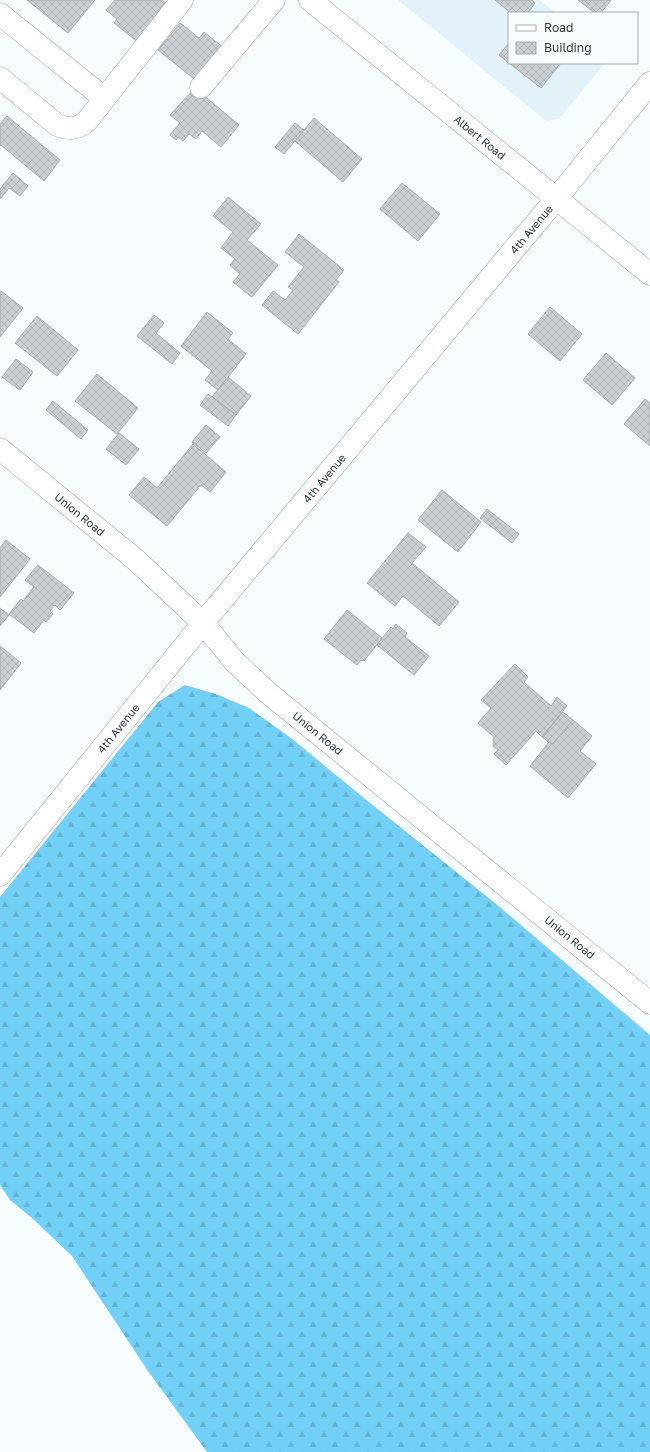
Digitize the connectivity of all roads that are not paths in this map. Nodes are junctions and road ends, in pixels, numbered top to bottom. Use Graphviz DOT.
graph roads {
  1 [pos="182,0"];
  2 [pos="274,0"];
  3 [pos="310,0"];
  4 [pos="0,14"];
  5 [pos="0,78"];
  6 [pos="650,83"];
  7 [pos="202,87"];
  8 [pos="104,98"];
  9 [pos="556,199"];
  10 [pos="650,274"];
  11 [pos="0,449"];
  12 [pos="203,623"];
  13 [pos="0,875"];
  14 [pos="650,1003"];
  1 -- 8 [label="street"];
  2 -- 7 [label="street"];
  3 -- 9 [label="street, Albert Road"];
  4 -- 8 [label="street"];
  5 -- 8 [label="street"];
  6 -- 9 [label="street, 4th Avenue"];
  9 -- 10 [label="street, Albert Road"];
  9 -- 12 [label="street, 4th Avenue"];
  11 -- 12 [label="street, Union Road"];
  12 -- 13 [label="street, 4th Avenue"];
  12 -- 14 [label="street, Union Road"];
}
